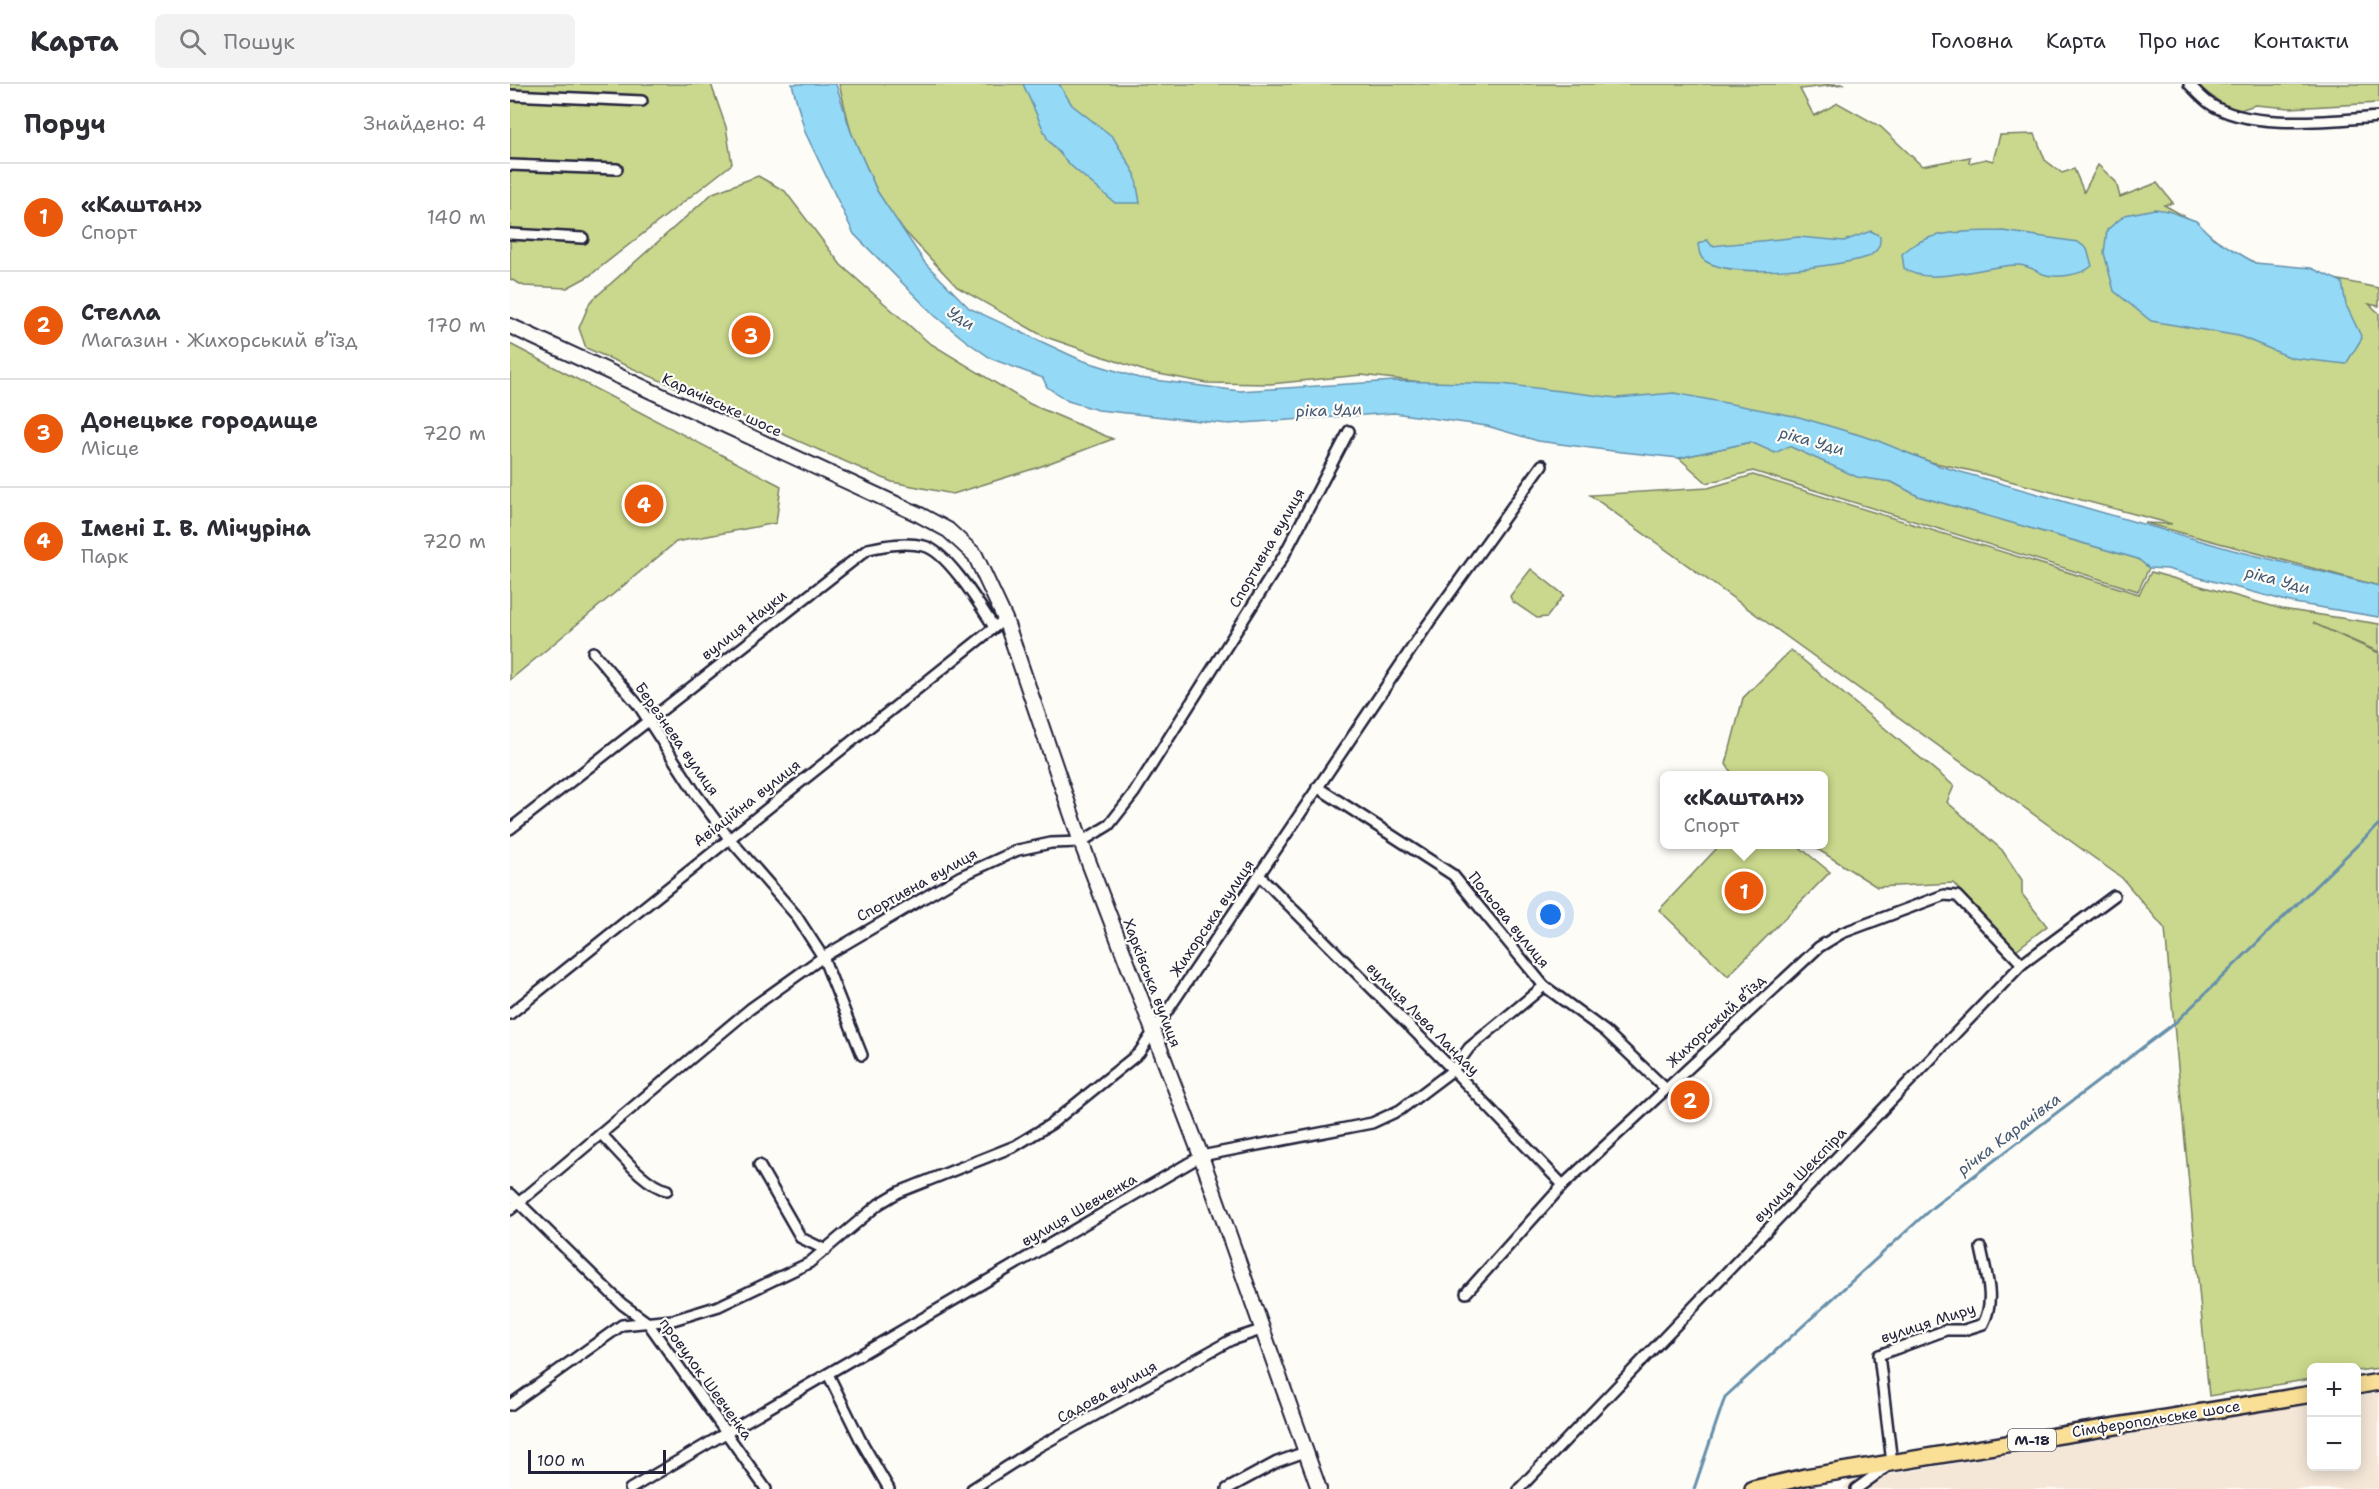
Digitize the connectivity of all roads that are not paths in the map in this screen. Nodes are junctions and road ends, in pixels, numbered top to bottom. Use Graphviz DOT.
graph roads {
  1 [pos="2189,84"];
  2 [pos="510,95"];
  3 [pos="642,101"];
  4 [pos="2379,117"];
  5 [pos="510,165"];
  6 [pos="617,168"];
  7 [pos="510,234"];
  8 [pos="583,238"];
  9 [pos="510,326"];
  10 [pos="1349,431"];
  11 [pos="1542,465"];
  12 [pos="920,515"];
  13 [pos="999,623"];
  14 [pos="594,652"];
  15 [pos="648,720"];
  16 [pos="1317,787"];
  17 [pos="510,829"];
  18 [pos="728,837"];
  19 [pos="1081,842"];
  20 [pos="1259,875"];
  21 [pos="2114,896"];
  22 [pos="823,957"];
  23 [pos="2022,964"];
  24 [pos="1544,986"];
  25 [pos="510,1014"];
  26 [pos="1154,1033"];
  27 [pos="862,1055"];
  28 [pos="1453,1070"];
  29 [pos="1665,1088"];
  30 [pos="601,1134"];
  31 [pos="1201,1156"];
  32 [pos="759,1165"];
  33 [pos="1563,1185"];
  34 [pos="668,1190"];
  35 [pos="510,1194"];
  36 [pos="514,1207"];
  37 [pos="1981,1248"];
  38 [pos="826,1250"];
  39 [pos="1466,1293"];
  40 [pos="648,1323"];
  41 [pos="1262,1330"];
  42 [pos="828,1374"];
  43 [pos="2379,1382"];
  44 [pos="2361,1385"];
  45 [pos="2307,1395"];
  46 [pos="510,1405"];
  47 [pos="726,1432"];
  48 [pos="1305,1452"];
  49 [pos="1892,1462"];
  50 [pos="630,1489"];
  51 [pos="766,1489"];
  52 [pos="890,1489"];
  53 [pos="972,1489"];
  54 [pos="1227,1489"];
  55 [pos="1319,1489"];
  56 [pos="1519,1489"];
  57 [pos="1753,1489"];
  58 [pos="1856,1489"];
  1 -- 4 [label="street"];
  2 -- 3 [label="street"];
  5 -- 6 [label="street"];
  7 -- 8 [label="street"];
  9 -- 12 [label="main road, Карачівське шосе"];
  10 -- 19 [label="street, Спортивна вулиця"];
  11 -- 16 [label="street, Жихорська вулиця"];
  12 -- 13 [label="main road, Харківська вулиця"];
  13 -- 15 [label="street, вулиця Науки"];
  13 -- 18 [label="street, Авіаційна вулиця"];
  13 -- 19 [label="main road, Харківська вулиця"];
  14 -- 15 [label="street, Березнева вулиця"];
  15 -- 17 [label="street, вулиця Науки"];
  15 -- 18 [label="street, Березнева вулиця"];
  16 -- 20 [label="street, Жихорська вулиця"];
  16 -- 24 [label="street, Польова вулиця"];
  18 -- 22 [label="street, Березнева вулиця"];
  18 -- 25 [label="street, Авіаційна вулиця"];
  19 -- 22 [label="street, Спортивна вулиця"];
  19 -- 26 [label="main road, Харківська вулиця"];
  20 -- 26 [label="street, Жихорська вулиця"];
  20 -- 28 [label="street, вулиця Льва Ландау"];
  21 -- 23 [label="street, вулиця Шекспіра"];
  22 -- 27 [label="street, Березнева вулиця"];
  22 -- 30 [label="street, Спортивна вулиця"];
  23 -- 29 [label="street, Жихорський в’їзд"];
  23 -- 56 [label="street, вулиця Шекспіра"];
  24 -- 28 [label="street, вулиця Шевченка"];
  24 -- 29 [label="street, Польова вулиця"];
  26 -- 31 [label="main road, Харківська вулиця"];
  26 -- 38 [label="street, Жихорська вулиця"];
  28 -- 31 [label="street, вулиця Шевченка"];
  28 -- 33 [label="street, вулиця Льва Ландау"];
  29 -- 33 [label="street, Жихорський в’їзд"];
  30 -- 34 [label="street"];
  30 -- 36 [label="street, Спортивна вулиця"];
  31 -- 41 [label="main road, Харківська вулиця"];
  31 -- 42 [label="street, вулиця Шевченка"];
  32 -- 38 [label="street"];
  33 -- 39 [label="street, Жихорський в’їзд"];
  35 -- 36 [label="street, провулок Шевченка"];
  36 -- 40 [label="street, провулок Шевченка"];
  37 -- 49 [label="street, вулиця Миру"];
  38 -- 40 [label="street, Жихорська вулиця"];
  40 -- 46 [label="street, Жихорська вулиця"];
  40 -- 47 [label="street, провулок Шевченка"];
  41 -- 48 [label="main road, Харківська вулиця"];
  41 -- 53 [label="street, Садова вулиця"];
  42 -- 47 [label="street, вулиця Шевченка"];
  42 -- 52 [label="street"];
  43 -- 44 [label="highway"];
  45 -- 49 [label="highway, Сімферопольське шосе / М-18"];
  47 -- 50 [label="street, вулиця Шевченка"];
  47 -- 51 [label="street, провулок Шевченка"];
  48 -- 54 [label="street"];
  48 -- 55 [label="main road, Харківська вулиця"];
  49 -- 57 [label="highway, Сімферопольське шосе / М-18"];
  49 -- 58 [label="street"];
}
